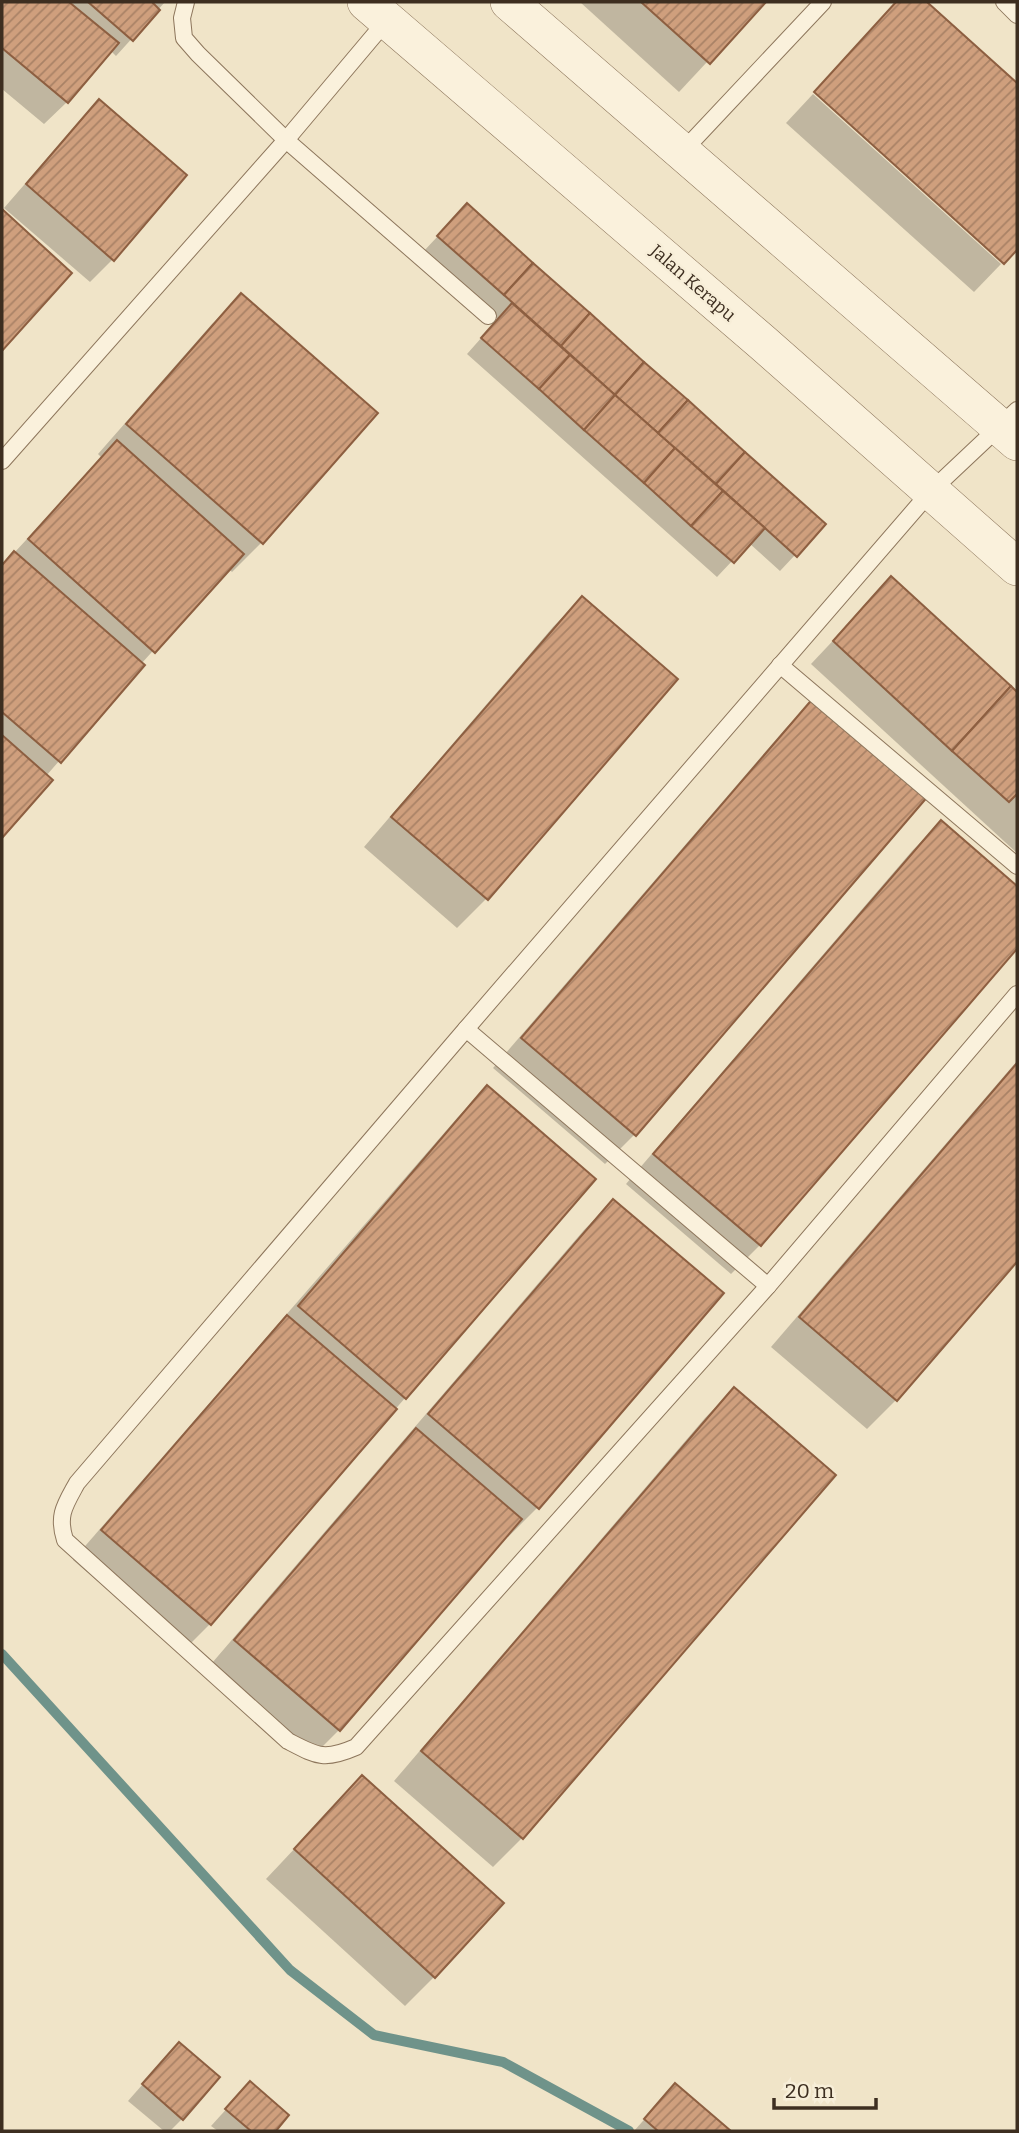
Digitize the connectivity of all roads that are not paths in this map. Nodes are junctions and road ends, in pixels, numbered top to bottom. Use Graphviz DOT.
graph roads {
  1 [pos="186,2"];
  2 [pos="509,2"];
  3 [pos="823,2"];
  4 [pos="1004,2"];
  5 [pos="385,8"];
  6 [pos="1017,15"];
  7 [pos="286,140"];
  8 [pos="682,152"];
  9 [pos="488,316"];
  10 [pos="1011,426"];
  11 [pos="2,461"];
  12 [pos="931,491"];
  13 [pos="1017,567"];
  14 [pos="780,665"];
  15 [pos="1017,866"];
  16 [pos="1017,994"];
  17 [pos="466,1029"];
  18 [pos="768,1286"];
  1 -- 7 [label="lane"];
  2 -- 8 [label="street"];
  3 -- 8 [label="lane"];
  4 -- 6 [label="lane"];
  5 -- 7 [label="lane"];
  5 -- 12 [label="street, Jalan Kerapu"];
  7 -- 9 [label="lane"];
  7 -- 11 [label="lane"];
  8 -- 10 [label="street"];
  10 -- 12 [label="lane"];
  12 -- 13 [label="street, Jalan Kerapu"];
  12 -- 14 [label="lane"];
  14 -- 15 [label="lane"];
  14 -- 17 [label="lane"];
  16 -- 18 [label="lane"];
  17 -- 18 [label="lane"];
  17 -- 18 [label="lane"];
}
